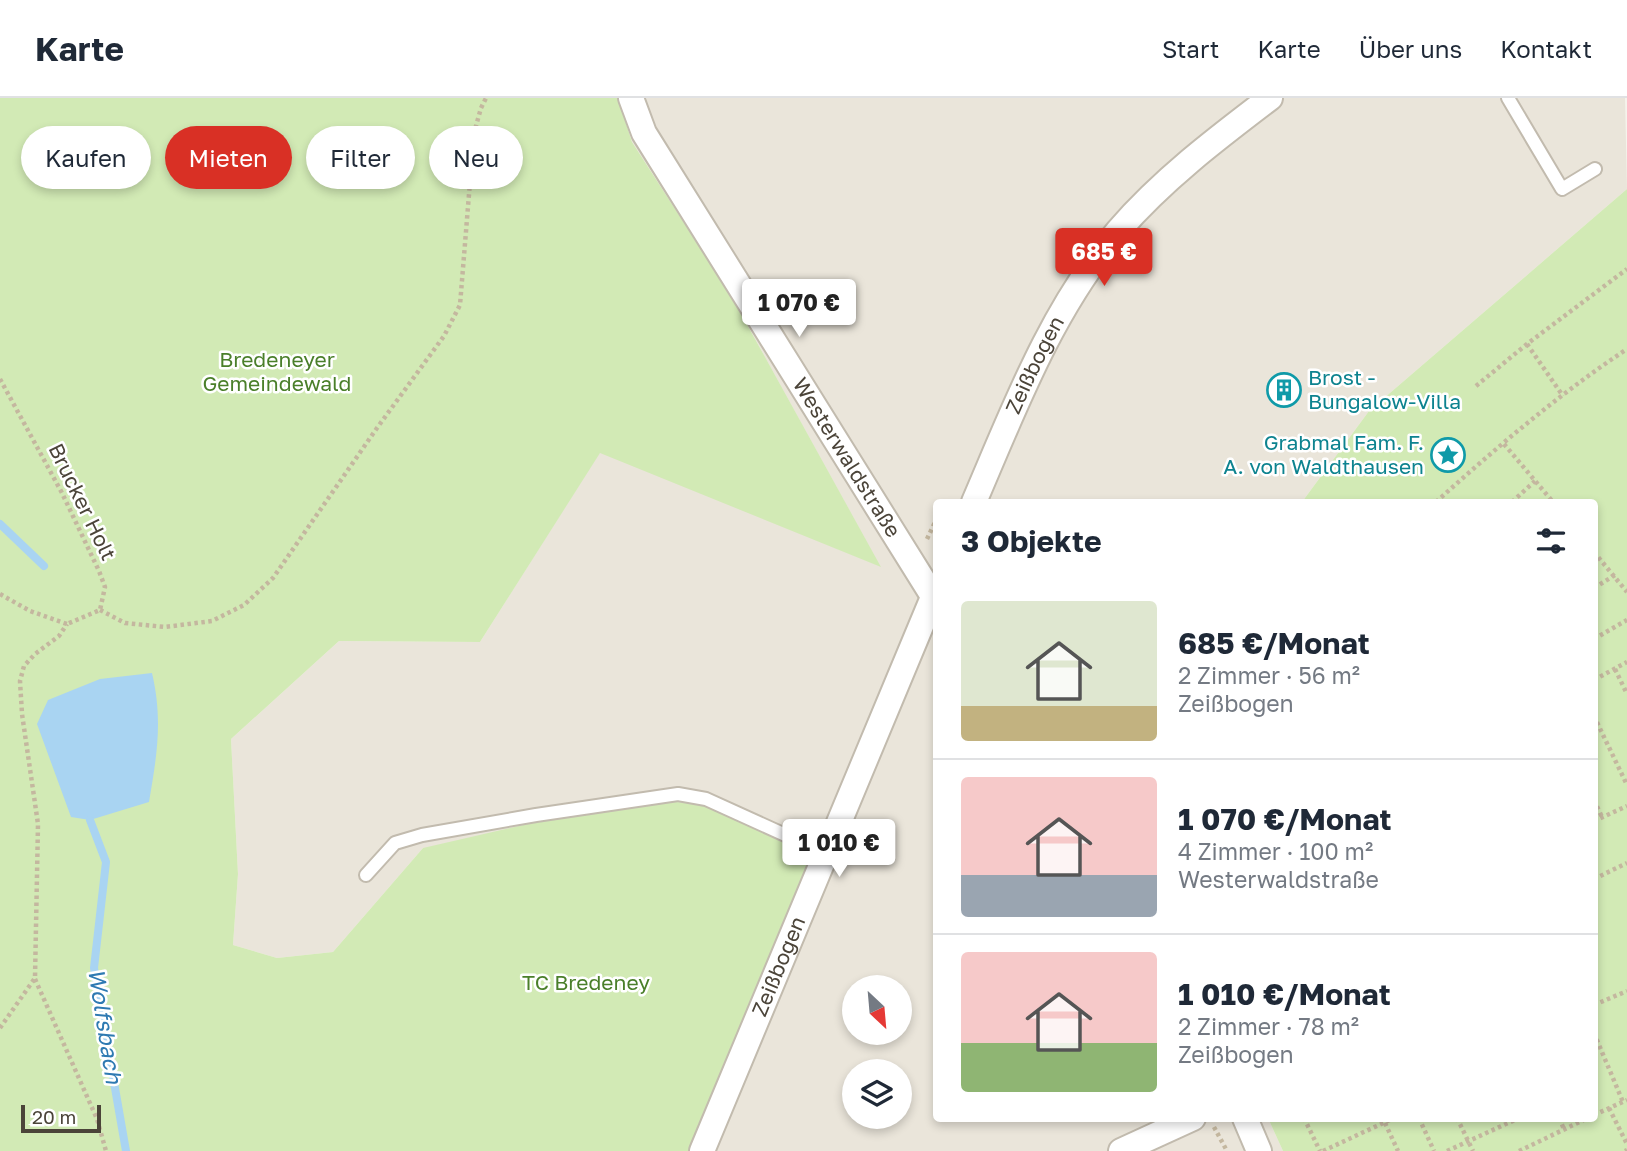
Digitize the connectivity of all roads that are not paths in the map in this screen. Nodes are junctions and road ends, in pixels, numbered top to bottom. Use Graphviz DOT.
graph roads {
  1 [pos="631,98"];
  2 [pos="1270,98"];
  3 [pos="1508,98"];
  4 [pos="1595,170"];
  5 [pos="975,499"];
  6 [pos="933,593"];
  7 [pos="933,601"];
  8 [pos="825,853"];
  9 [pos="366,875"];
  10 [pos="1184,1122"];
  11 [pos="1247,1122"];
  12 [pos="702,1151"];
  13 [pos="1121,1151"];
  14 [pos="1259,1151"];
  1 -- 6 [label="street, Westerwaldstraße"];
  2 -- 5 [label="street, Zeißbogen"];
  3 -- 4 [label="lane"];
  7 -- 8 [label="street, Zeißbogen"];
  8 -- 9 [label="lane"];
  8 -- 12 [label="street, Zeißbogen"];
  10 -- 13 [label="street"];
  11 -- 14 [label="street"];
}
